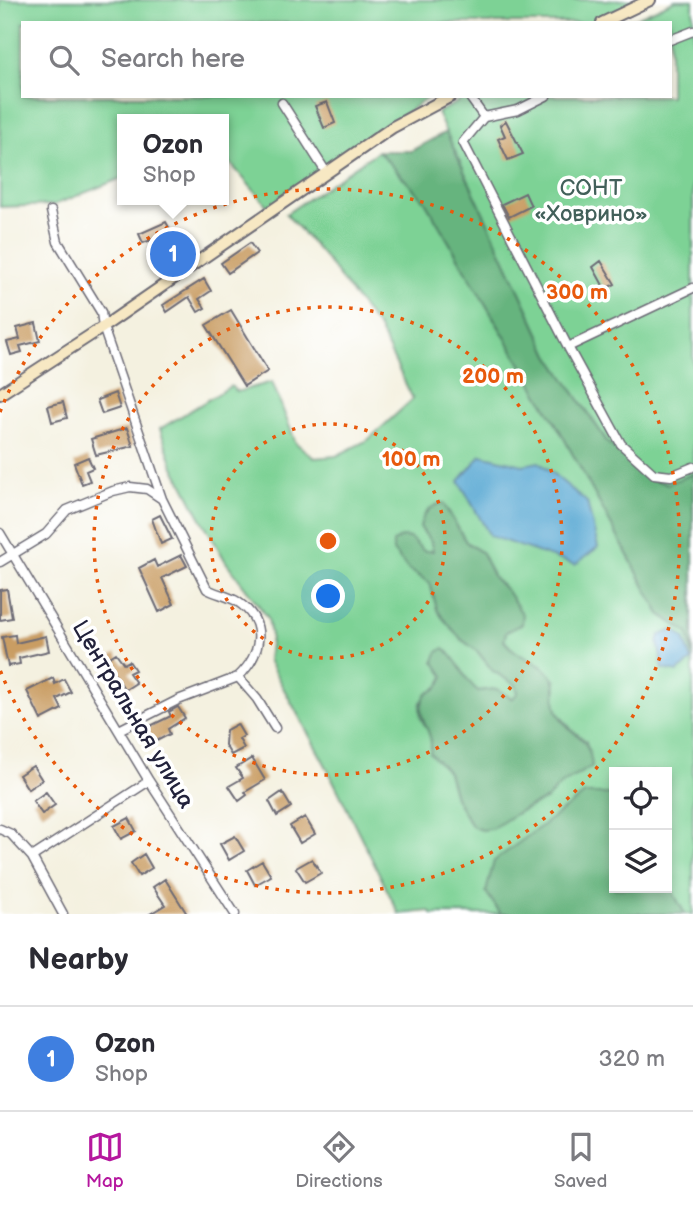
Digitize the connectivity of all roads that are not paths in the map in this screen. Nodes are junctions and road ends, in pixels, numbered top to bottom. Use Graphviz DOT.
graph roads {
  1 [pos="650,0"];
  2 [pos="606,21"];
  3 [pos="693,31"];
  4 [pos="672,39"];
  5 [pos="447,98"];
  6 [pos="471,98"];
  7 [pos="542,98"];
  8 [pos="282,103"];
  9 [pos="484,117"];
  10 [pos="326,172"];
  11 [pos="51,211"];
  12 [pos="693,288"];
  13 [pos="103,327"];
  14 [pos="568,347"];
  15 [pos="0,394"];
  16 [pos="693,467"];
  17 [pos="162,499"];
  18 [pos="0,533"];
  19 [pos="12,555"];
  20 [pos="0,562"];
  21 [pos="237,677"];
  22 [pos="275,727"];
  23 [pos="119,730"];
  24 [pos="149,781"];
  25 [pos="0,829"];
  26 [pos="32,857"];
  27 [pos="63,914"];
  28 [pos="235,914"];
  1 -- 2 [label="street"];
  3 -- 4 [label="street"];
  5 -- 10 [label="street"];
  6 -- 9 [label="street"];
  7 -- 9 [label="street"];
  8 -- 10 [label="street"];
  9 -- 14 [label="street"];
  10 -- 13 [label="street"];
  11 -- 13 [label="street"];
  12 -- 14 [label="street"];
  13 -- 15 [label="street"];
  13 -- 17 [label="street"];
  14 -- 16 [label="street"];
  17 -- 19 [label="street"];
  17 -- 21 [label="street"];
  18 -- 19 [label="street, Центральная улица"];
  19 -- 20 [label="street"];
  19 -- 23 [label="street, Центральная улица"];
  21 -- 22 [label="street"];
  21 -- 23 [label="street"];
  23 -- 24 [label="street, Центральная улица"];
  24 -- 26 [label="street"];
  24 -- 28 [label="street, Центральная улица"];
  25 -- 26 [label="street"];
  26 -- 27 [label="street"];
}
